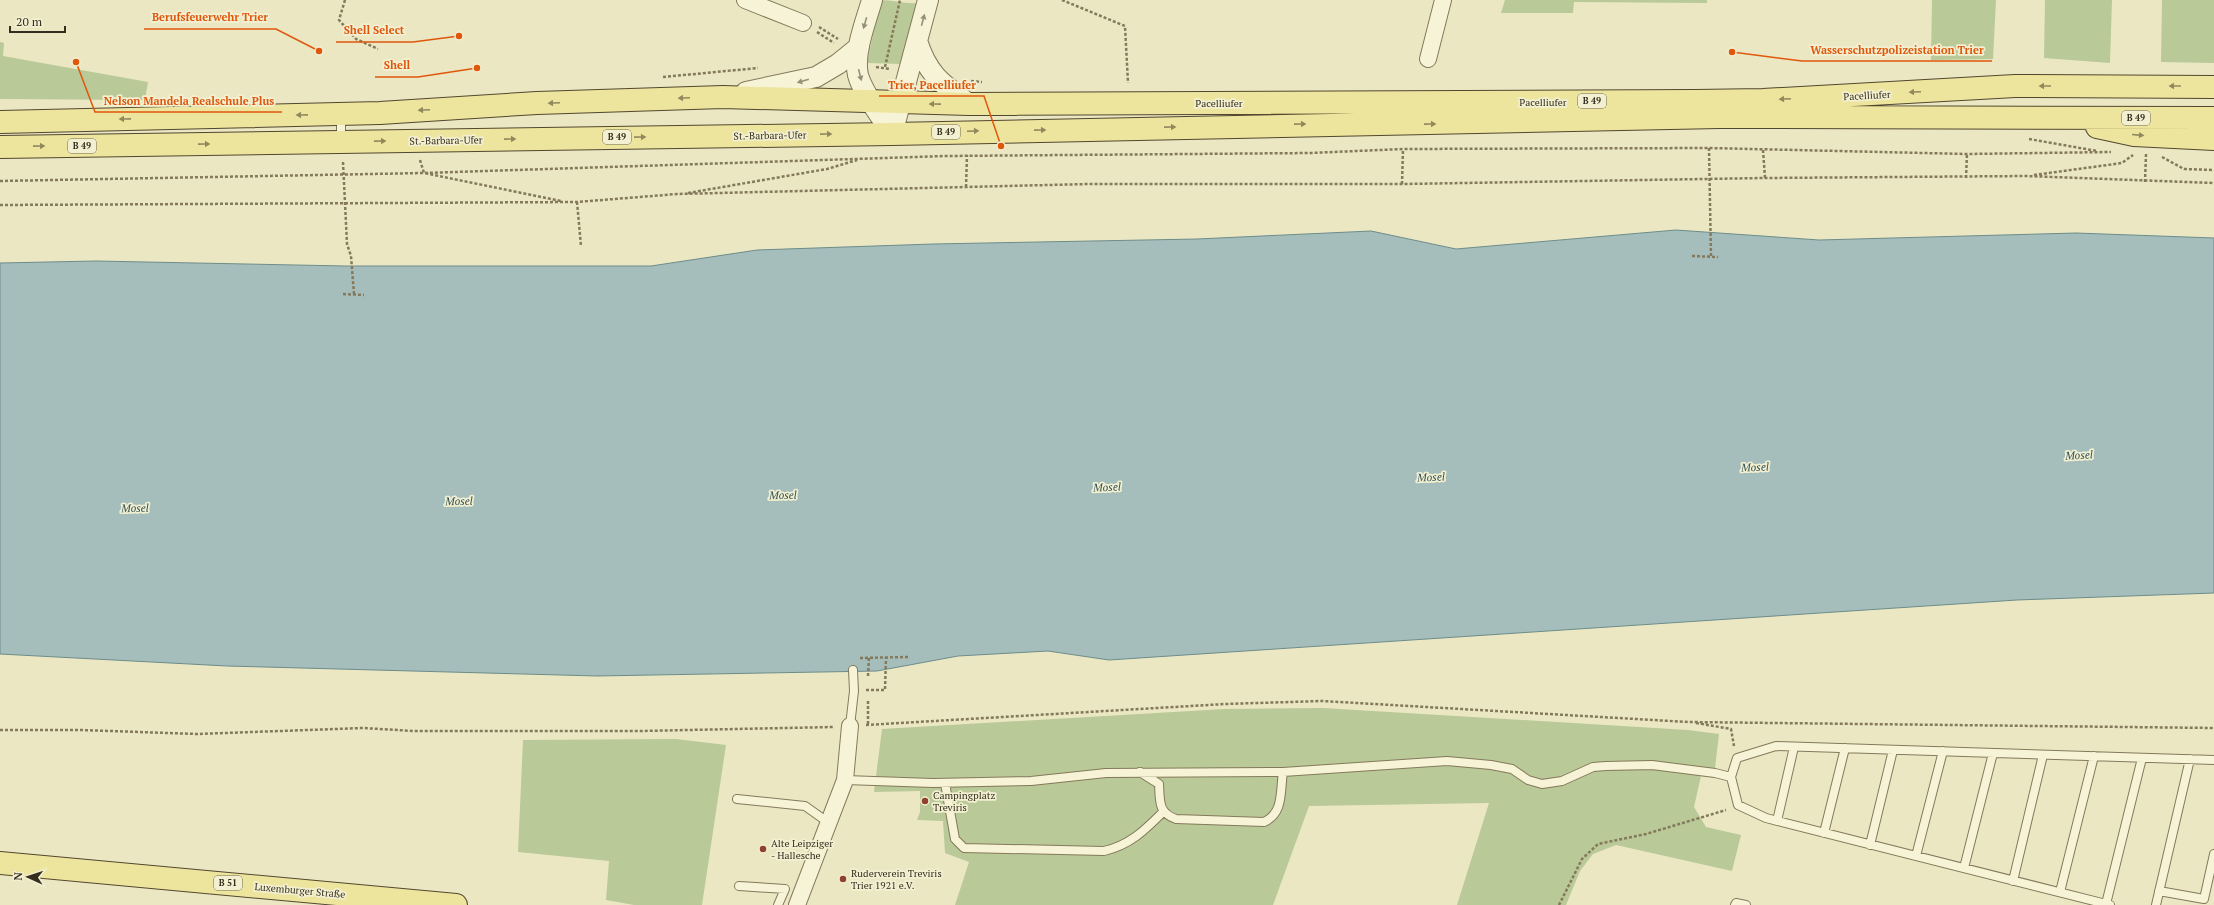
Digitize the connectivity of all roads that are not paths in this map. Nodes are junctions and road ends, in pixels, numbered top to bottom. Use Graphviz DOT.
graph roads {
  1 [pos="745,0"];
  2 [pos="872,0"];
  3 [pos="928,0"];
  4 [pos="1443,0"];
  5 [pos="803,23"];
  6 [pos="917,41"];
  7 [pos="859,47"];
  8 [pos="1428,59"];
  9 [pos="2214,87"];
  10 [pos="723,97"];
  11 [pos="872,102"];
  12 [pos="902,102"];
  13 [pos="969,104"];
  14 [pos="341,114"];
  15 [pos="2059,118"];
  16 [pos="2214,118"];
  17 [pos="0,122"];
  18 [pos="165,131"];
  19 [pos="892,134"];
  20 [pos="2214,140"];
  21 [pos="341,141"];
  22 [pos="0,147"];
  23 [pos="853,670"];
  24 [pos="850,726"];
  25 [pos="1794,747"];
  26 [pos="1846,748"];
  27 [pos="1893,750"];
  28 [pos="1943,751"];
  29 [pos="1993,753"];
  30 [pos="2044,755"];
  31 [pos="2094,756"];
  32 [pos="2142,758"];
  33 [pos="2190,759"];
  34 [pos="2214,760"];
  35 [pos="1140,772"];
  36 [pos="1283,772"];
  37 [pos="1731,777"];
  38 [pos="845,780"];
  39 [pos="945,783"];
  40 [pos="737,799"];
  41 [pos="1163,812"];
  42 [pos="1777,821"];
  43 [pos="829,823"];
  44 [pos="1824,833"];
  45 [pos="1870,845"];
  46 [pos="2214,854"];
  47 [pos="1916,856"];
  48 [pos="0,863"];
  49 [pos="1964,868"];
  50 [pos="2013,881"];
  51 [pos="739,886"];
  52 [pos="2159,891"];
  53 [pos="2060,892"];
  54 [pos="456,905"];
  55 [pos="778,905"];
  56 [pos="797,905"];
  57 [pos="1735,905"];
  58 [pos="1746,905"];
  59 [pos="2108,905"];
  60 [pos="2156,905"];
  1 -- 5 [label="street"];
  2 -- 7 [label="street, one-way"];
  6 -- 3 [label="street, one-way"];
  4 -- 8 [label="street"];
  6 -- 12 [label="street"];
  6 -- 13 [label="street"];
  7 -- 10 [label="street, one-way"];
  7 -- 11 [label="street, one-way"];
  9 -- 13 [label="main road, Pacelliufer / B 49, one-way"];
  10 -- 11 [label="main road, St.-Barbara-Ufer / B 49"];
  10 -- 14 [label="main road, St.-Barbara-Ufer / B 49, one-way"];
  11 -- 12 [label="main road, Pacelliufer / B 49"];
  11 -- 19 [label="street"];
  13 -- 12 [label="main road, Pacelliufer / B 49, one-way"];
  12 -- 19 [label="street"];
  14 -- 18 [label="main road, St.-Barbara-Ufer / B 49, one-way"];
  14 -- 21 [label="lane"];
  15 -- 16 [label="main road, Pacelliufer / B 49"];
  19 -- 15 [label="main road, Pacelliufer / B 49, one-way"];
  15 -- 20 [label="main road, one-way"];
  18 -- 17 [label="main road, St.-Barbara-Ufer / B 49, one-way"];
  18 -- 21 [label="main road, St.-Barbara-Ufer / B 49, one-way"];
  22 -- 18 [label="main road, St.-Barbara-Ufer / B 49, one-way"];
  21 -- 19 [label="main road, St.-Barbara-Ufer / B 49, one-way"];
  23 -- 24 [label="lane"];
  24 -- 38 [label="street"];
  25 -- 26 [label="lane"];
  25 -- 37 [label="lane"];
  25 -- 42 [label="lane"];
  26 -- 27 [label="lane"];
  26 -- 44 [label="lane"];
  27 -- 28 [label="lane"];
  27 -- 45 [label="lane"];
  28 -- 29 [label="lane"];
  28 -- 47 [label="lane"];
  29 -- 30 [label="lane"];
  29 -- 49 [label="lane"];
  30 -- 31 [label="lane"];
  30 -- 50 [label="lane"];
  31 -- 32 [label="lane"];
  31 -- 53 [label="lane"];
  32 -- 33 [label="lane"];
  32 -- 59 [label="lane"];
  33 -- 34 [label="lane"];
  33 -- 52 [label="lane"];
  35 -- 36 [label="lane"];
  35 -- 39 [label="lane"];
  35 -- 41 [label="lane"];
  36 -- 37 [label="lane"];
  36 -- 41 [label="lane"];
  37 -- 42 [label="lane"];
  38 -- 39 [label="lane"];
  38 -- 43 [label="street"];
  39 -- 41 [label="lane"];
  40 -- 43 [label="lane"];
  42 -- 44 [label="lane"];
  43 -- 56 [label="street"];
  44 -- 45 [label="lane"];
  45 -- 47 [label="lane"];
  46 -- 52 [label="lane"];
  47 -- 49 [label="lane"];
  48 -- 54 [label="main road, Luxemburger Straße / B 51"];
  49 -- 50 [label="lane"];
  50 -- 53 [label="lane"];
  51 -- 55 [label="lane"];
  52 -- 60 [label="lane"];
  53 -- 59 [label="lane"];
  57 -- 58 [label="lane"];
}
